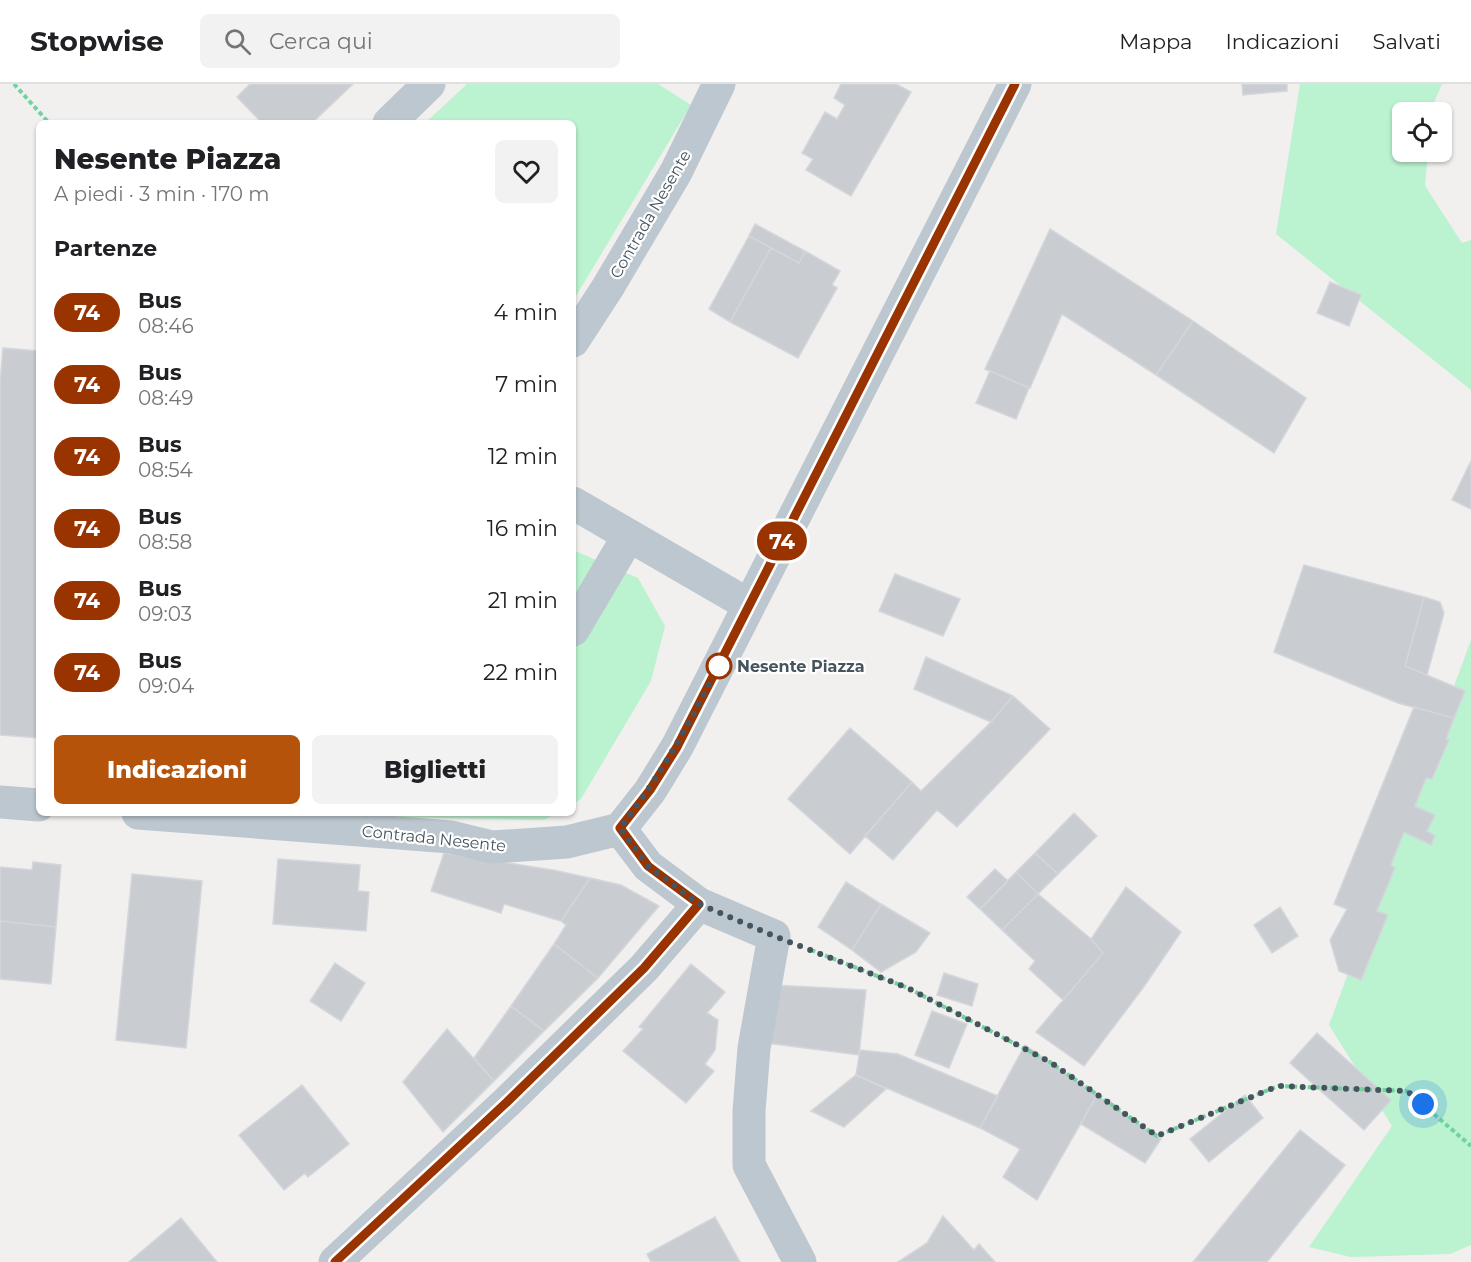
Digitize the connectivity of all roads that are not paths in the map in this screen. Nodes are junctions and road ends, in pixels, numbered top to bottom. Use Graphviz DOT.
graph roads {
  1 [pos="429,84"];
  2 [pos="719,84"];
  3 [pos="1015,84"];
  4 [pos="392,120"];
  5 [pos="576,336"];
  6 [pos="576,505"];
  7 [pos="628,537"];
  8 [pos="749,605"];
  9 [pos="576,625"];
  10 [pos="0,802"];
  11 [pos="36,805"];
  12 [pos="218,816"];
  13 [pos="458,825"];
  14 [pos="620,828"];
  15 [pos="699,904"];
  16 [pos="335,1262"];
  17 [pos="800,1262"];
  1 -- 4 [label="street"];
  2 -- 5 [label="street, Contrada Nesente"];
  3 -- 8 [label="street"];
  6 -- 7 [label="street"];
  7 -- 8 [label="street"];
  7 -- 9 [label="street"];
  8 -- 14 [label="street"];
  10 -- 11 [label="street"];
  12 -- 13 [label="street, Contrada Nesente"];
  13 -- 14 [label="street, Contrada Nesente"];
  14 -- 15 [label="street"];
  15 -- 16 [label="street"];
  15 -- 17 [label="street"];
}
